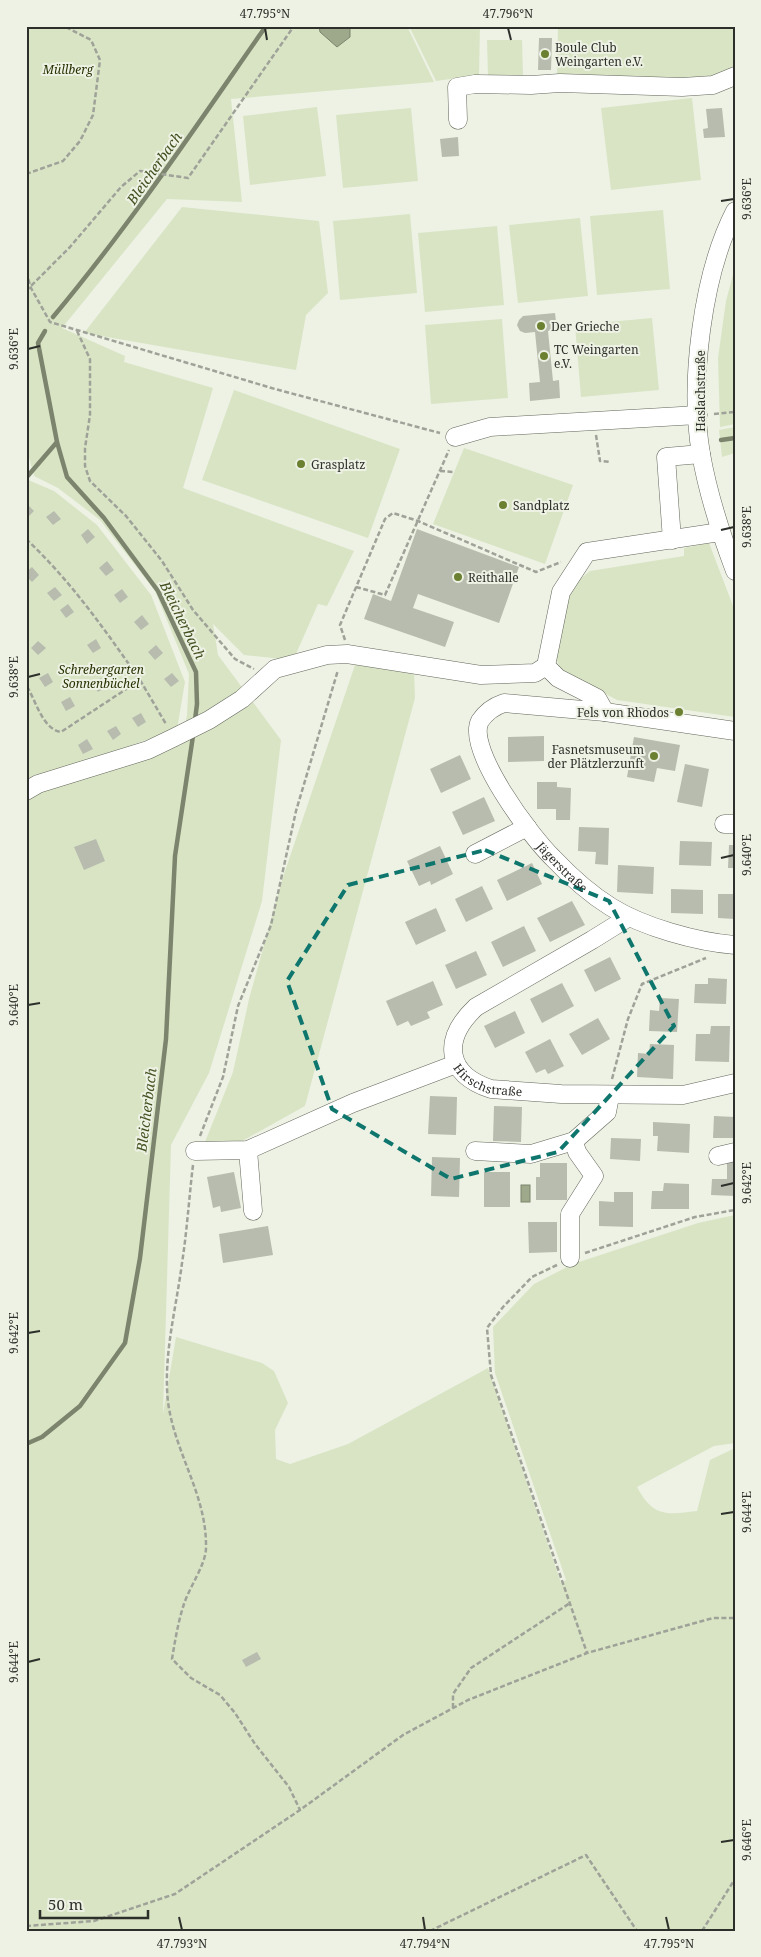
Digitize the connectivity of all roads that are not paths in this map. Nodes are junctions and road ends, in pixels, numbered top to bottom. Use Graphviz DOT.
graph roads {
  1 [pos="735,76"];
  2 [pos="458,120"];
  3 [pos="735,211"];
  4 [pos="698,415"];
  5 [pos="455,437"];
  6 [pos="701,454"];
  7 [pos="720,532"];
  8 [pos="672,540"];
  9 [pos="735,571"];
  10 [pos="546,666"];
  11 [pos="606,712"];
  12 [pos="735,731"];
  13 [pos="26,791"];
  14 [pos="527,827"];
  15 [pos="475,854"];
  16 [pos="629,917"];
  17 [pos="728,944"];
  18 [pos="456,1064"];
  19 [pos="735,1083"];
  20 [pos="610,1096"];
  21 [pos="574,1141"];
  22 [pos="248,1150"];
  23 [pos="195,1151"];
  24 [pos="475,1151"];
  25 [pos="253,1211"];
  26 [pos="570,1258"];
  1 -- 2 [label="street"];
  3 -- 4 [label="street, Haslachstraße"];
  4 -- 5 [label="street"];
  4 -- 6 [label="street, Haslachstraße"];
  6 -- 7 [label="street, Haslachstraße"];
  6 -- 8 [label="street"];
  7 -- 8 [label="street"];
  7 -- 9 [label="street, Haslachstraße"];
  8 -- 10 [label="street"];
  10 -- 11 [label="street"];
  10 -- 13 [label="street"];
  11 -- 12 [label="street"];
  11 -- 14 [label="street, Jägerstraße"];
  14 -- 15 [label="street"];
  14 -- 16 [label="street, Jägerstraße"];
  16 -- 17 [label="street, Jägerstraße"];
  16 -- 18 [label="street, Hirschstraße"];
  18 -- 20 [label="street, Hirschstraße"];
  18 -- 22 [label="street"];
  19 -- 20 [label="street, Hirschstraße"];
  20 -- 21 [label="street"];
  21 -- 24 [label="street"];
  21 -- 26 [label="street"];
  22 -- 23 [label="street"];
  22 -- 25 [label="street"];
}
